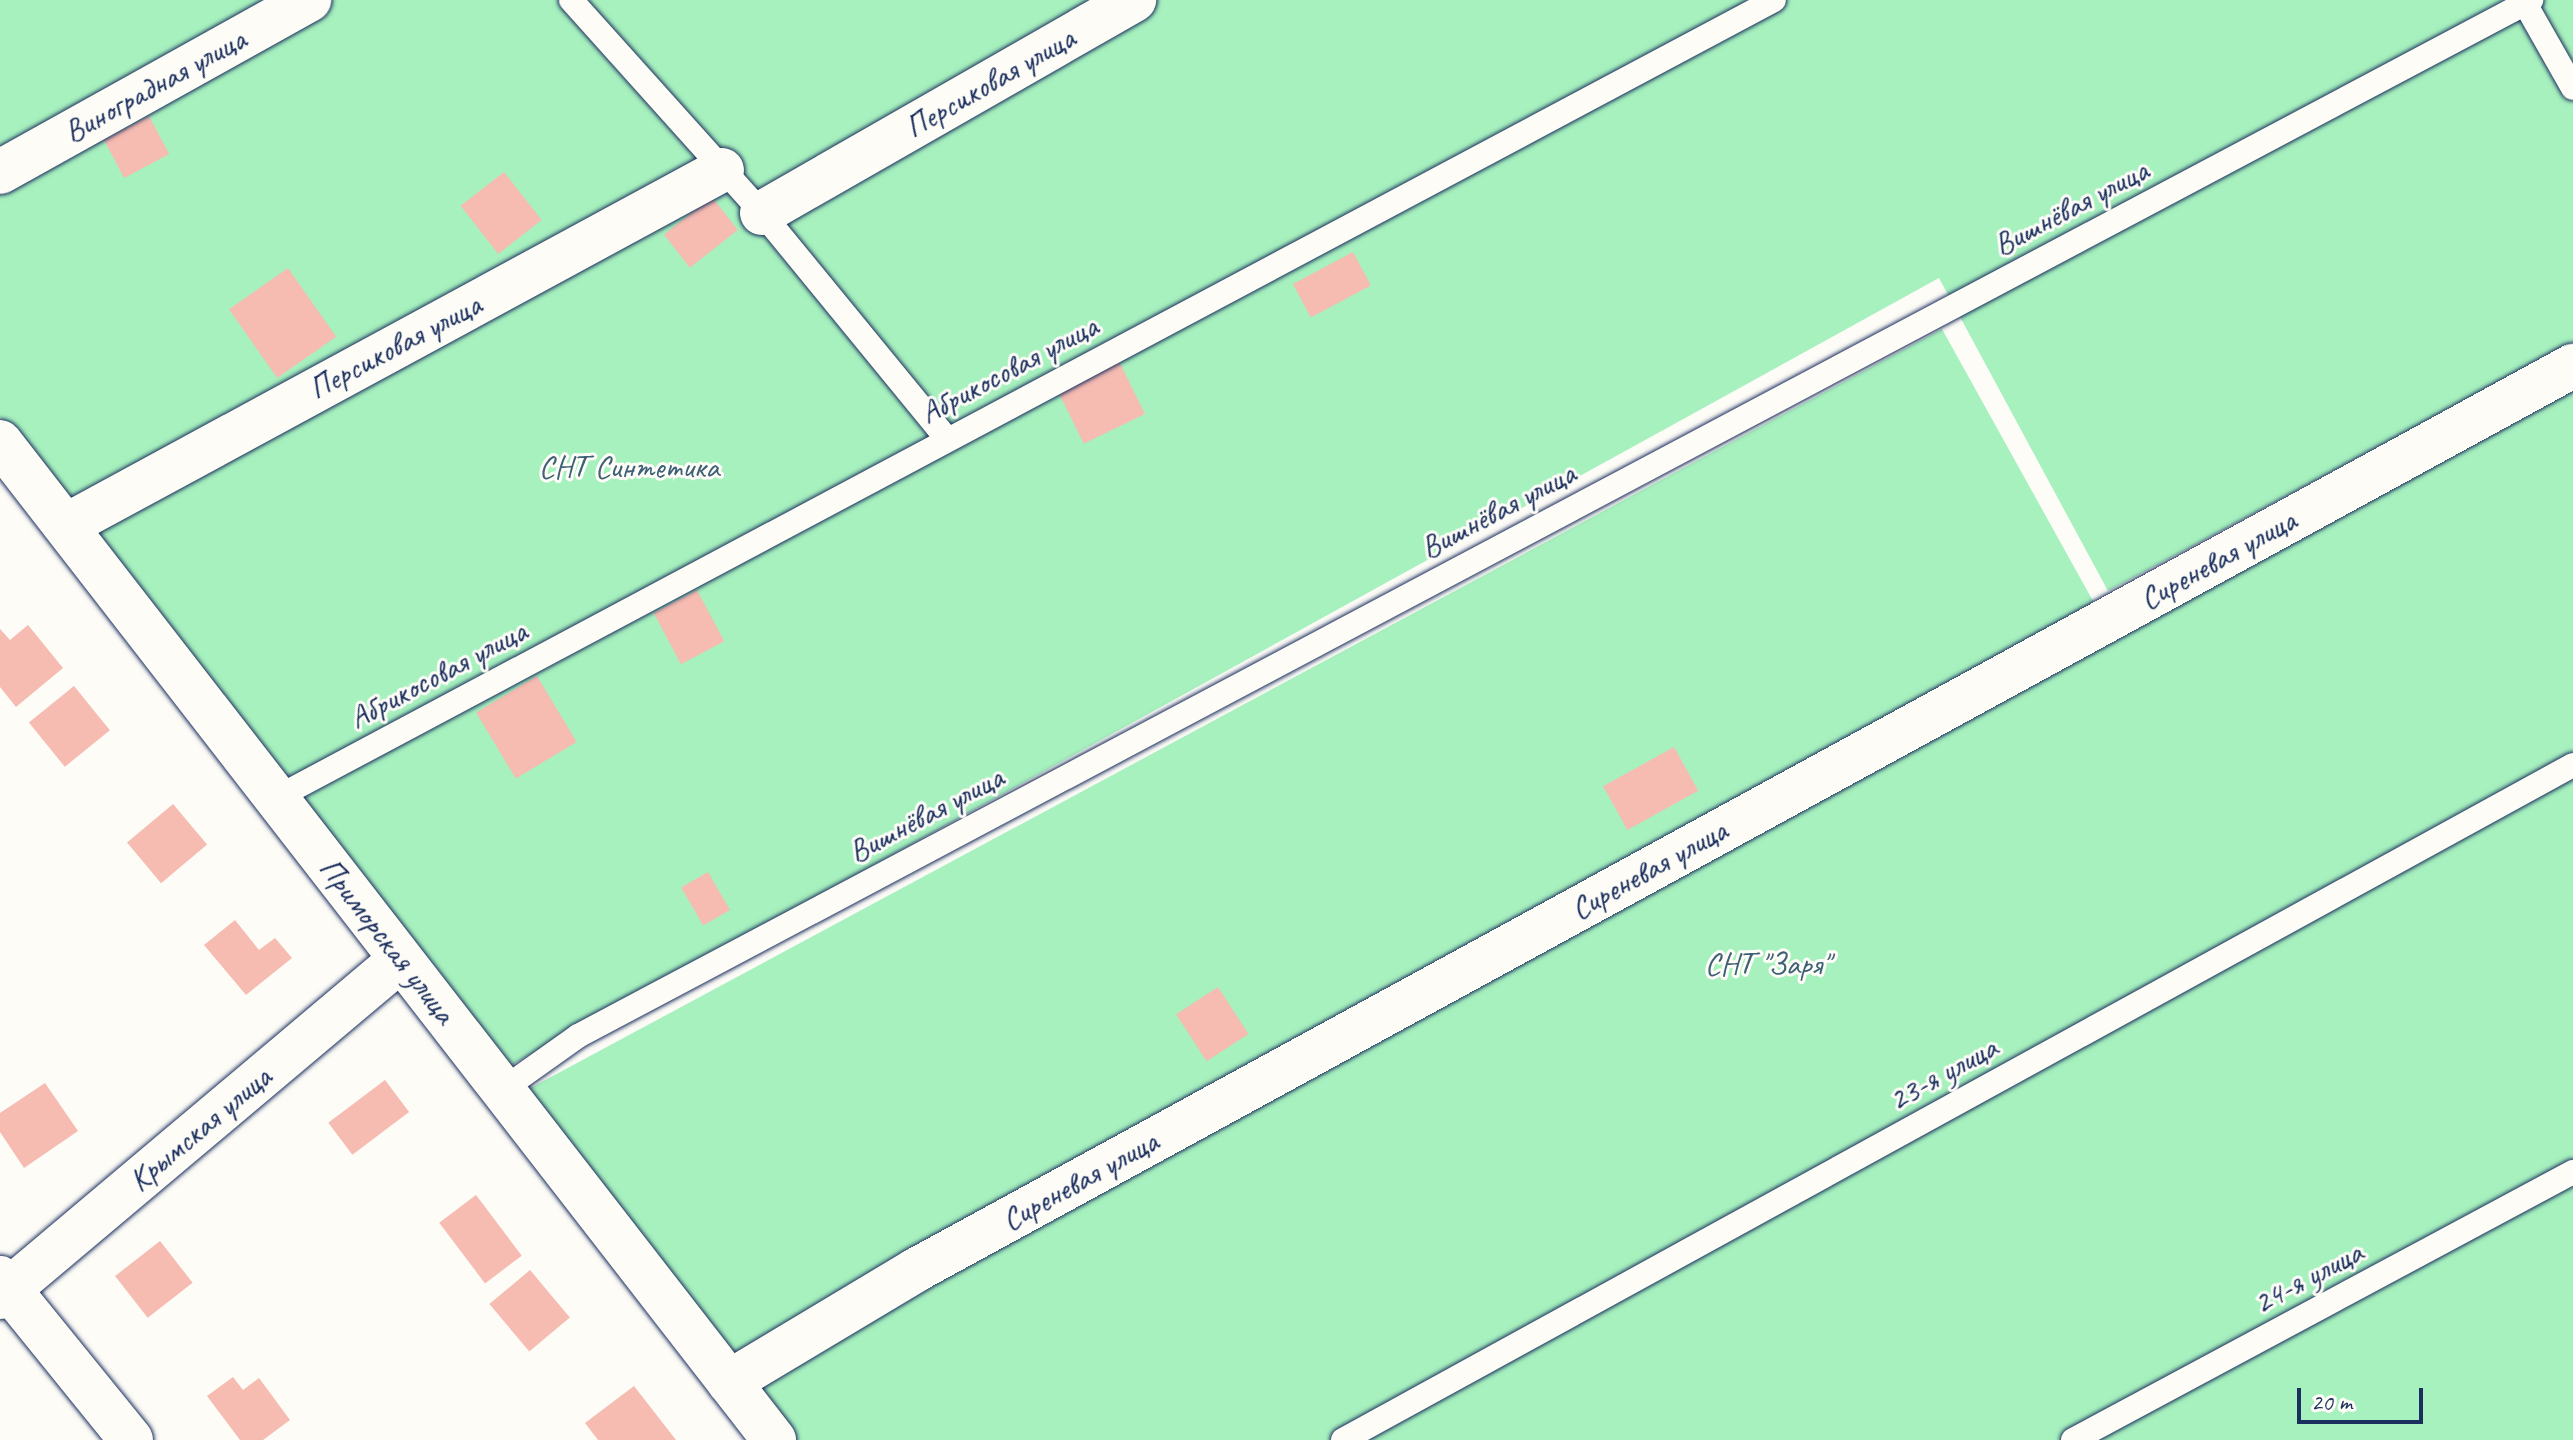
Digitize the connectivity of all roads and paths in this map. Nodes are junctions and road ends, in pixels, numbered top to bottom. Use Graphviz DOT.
graph roads {
  1 [pos="309,0"];
  2 [pos="571,0"];
  3 [pos="1134,0"];
  4 [pos="1774,0"];
  5 [pos="2526,1"];
  6 [pos="2573,88"];
  7 [pos="722,170"];
  8 [pos="0,172"];
  9 [pos="762,213"];
  10 [pos="2573,366"];
  11 [pos="947,439"];
  12 [pos="0,442"];
  13 [pos="67,525"];
  14 [pos="2573,765"];
  15 [pos="276,798"];
  16 [pos="400,960"];
  17 [pos="502,1090"];
  18 [pos="2573,1172"];
  19 [pos="3,1288"];
  20 [pos="729,1382"];
  21 [pos="131,1440"];
  22 [pos="774,1440"];
  23 [pos="1343,1440"];
  24 [pos="2073,1440"];
  1 -- 8 [label="street, Виноградная улица"];
  2 -- 7 [label="lane"];
  3 -- 9 [label="street, Персиковая улица"];
  4 -- 11 [label="lane, Абрикосовая улица"];
  5 -- 6 [label="lane"];
  5 -- 17 [label="lane, Вишнёвая улица"];
  7 -- 9 [label="lane"];
  7 -- 13 [label="street, Персиковая улица"];
  9 -- 11 [label="lane"];
  10 -- 20 [label="street, Сиреневая улица"];
  11 -- 15 [label="lane, Абрикосовая улица"];
  12 -- 13 [label="street, Приморская улица"];
  13 -- 15 [label="street, Приморская улица"];
  14 -- 23 [label="lane, 23-я улица"];
  15 -- 16 [label="street, Приморская улица"];
  16 -- 17 [label="street, Приморская улица"];
  16 -- 19 [label="street, Крымская улица"];
  17 -- 20 [label="street, Приморская улица"];
  18 -- 24 [label="lane, 24-я улица"];
  19 -- 21 [label="street"];
  20 -- 22 [label="street, Приморская улица"];
}
